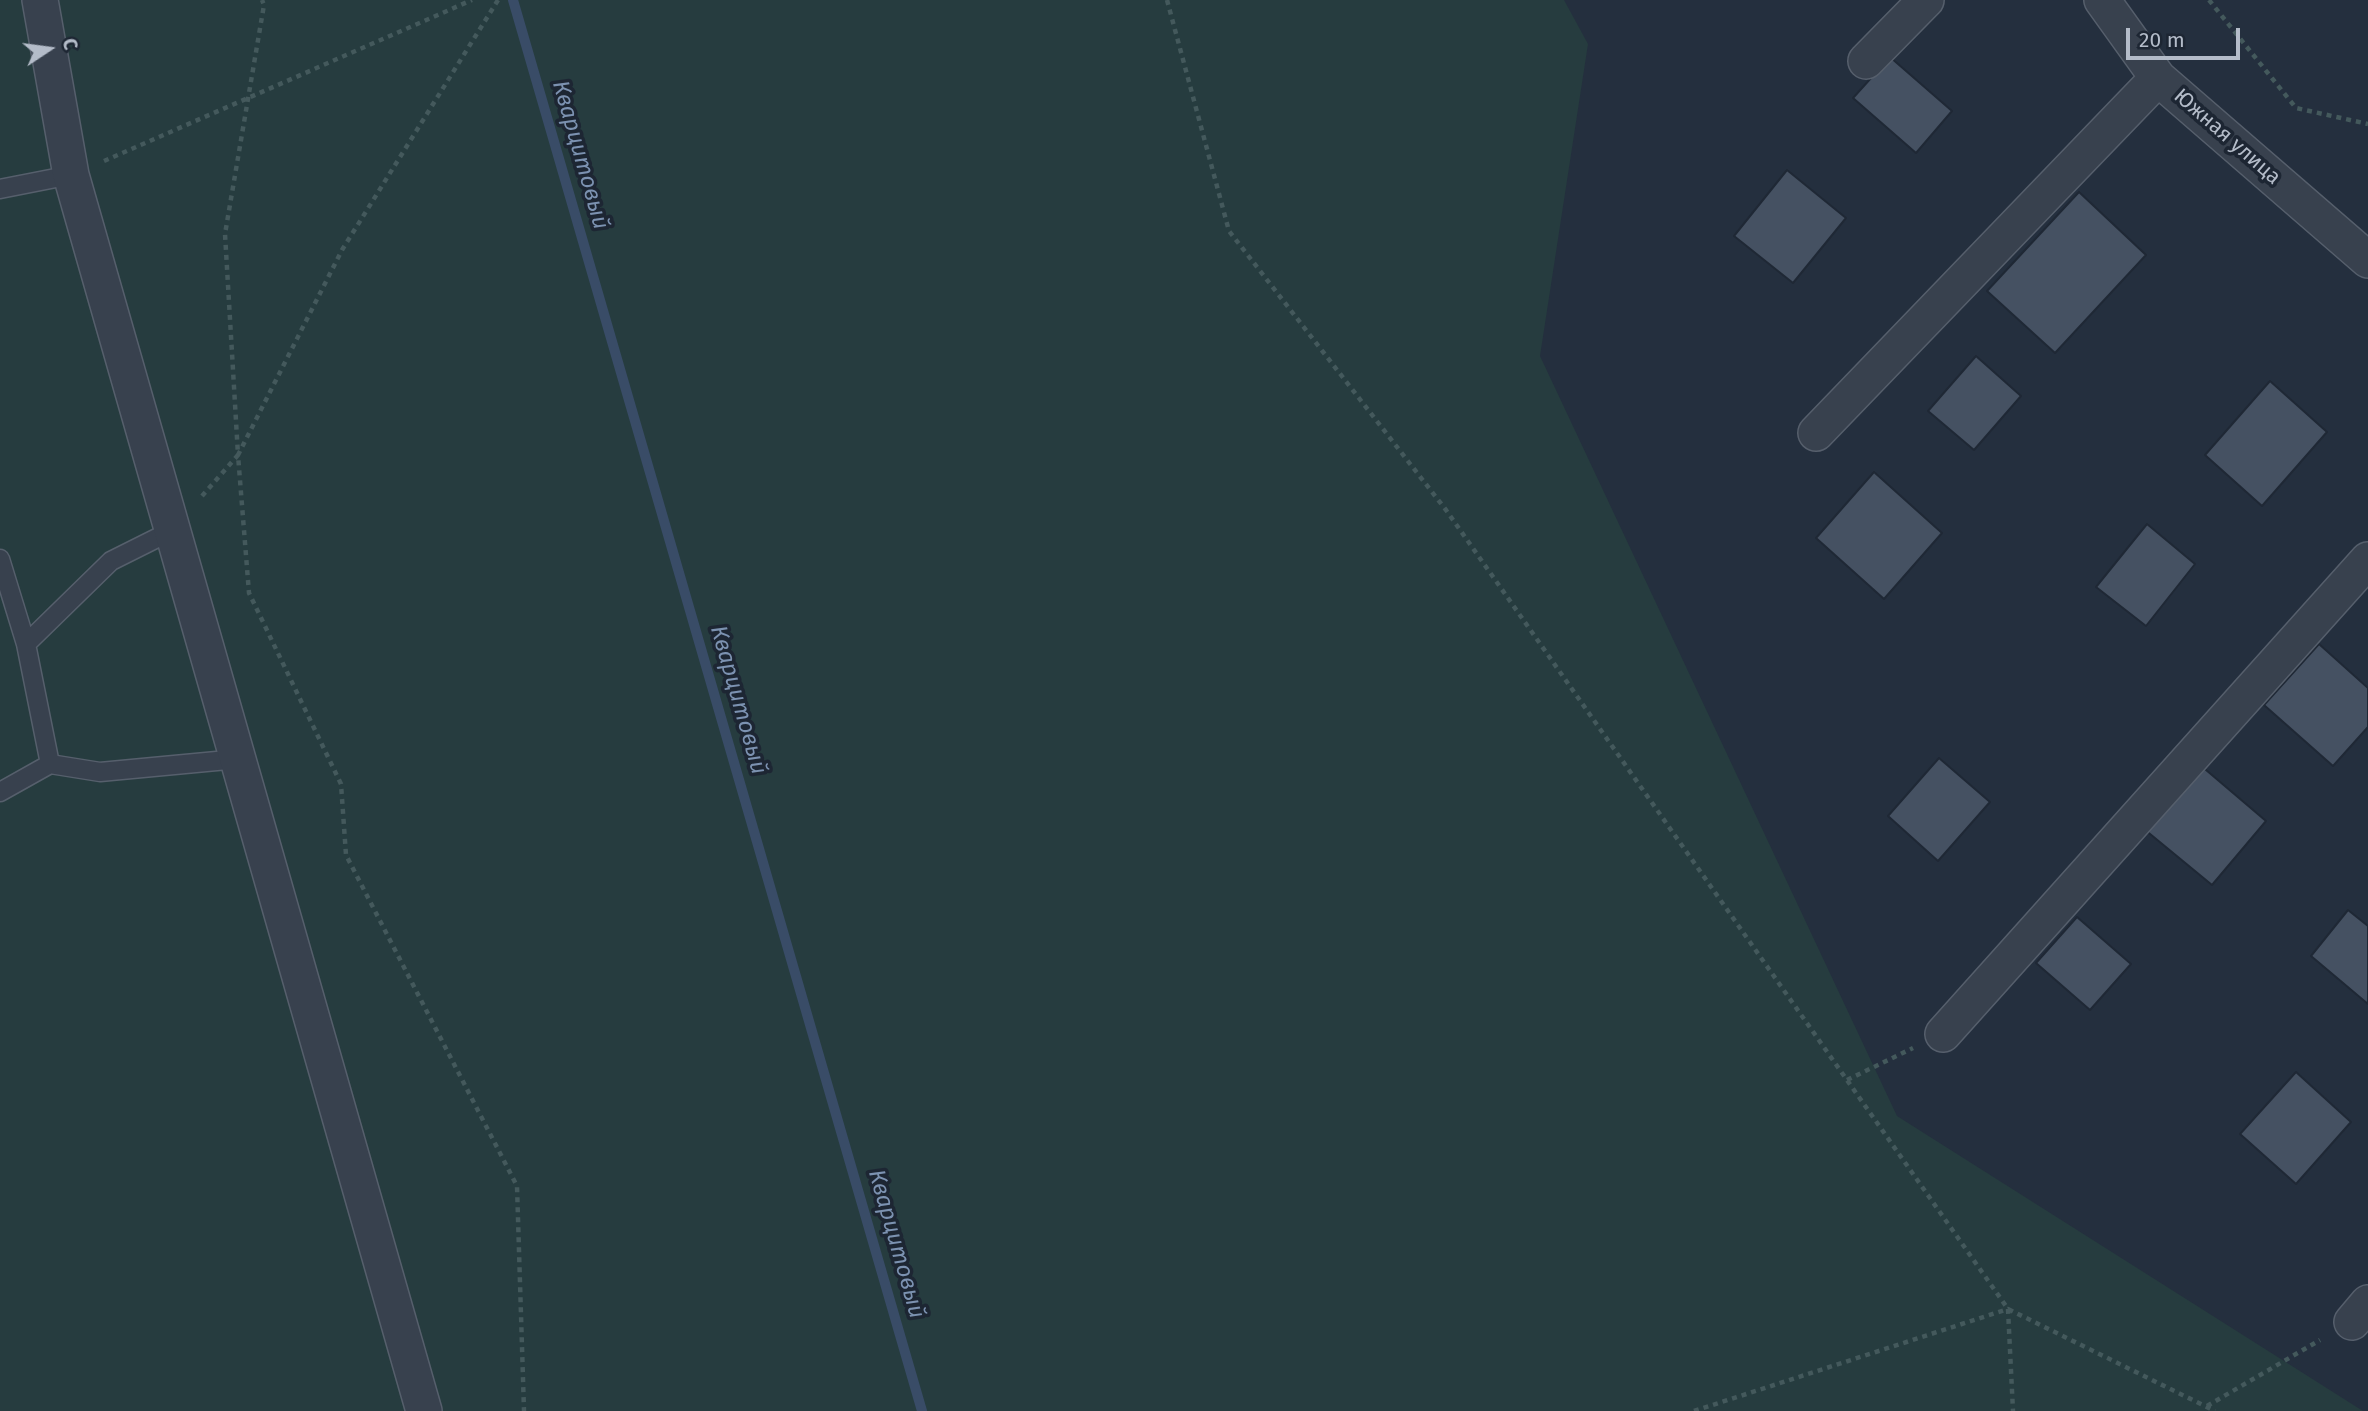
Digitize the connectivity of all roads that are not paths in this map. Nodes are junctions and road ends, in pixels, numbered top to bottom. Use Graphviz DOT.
graph roads {
  1 [pos="40,0"];
  2 [pos="1926,0"];
  3 [pos="2102,0"];
  4 [pos="1866,61"];
  5 [pos="2158,78"];
  6 [pos="71,175"];
  7 [pos="0,189"];
  8 [pos="2368,260"];
  9 [pos="1816,433"];
  10 [pos="173,530"];
  11 [pos="0,559"];
  12 [pos="2368,560"];
  13 [pos="26,644"];
  14 [pos="238,759"];
  15 [pos="50,764"];
  16 [pos="0,792"];
  17 [pos="1943,1034"];
  18 [pos="424,1411"];
  1 -- 6 [label="street"];
  2 -- 4 [label="street"];
  3 -- 5 [label="street, Южная улица"];
  5 -- 8 [label="street, Южная улица"];
  5 -- 9 [label="street"];
  6 -- 7 [label="lane"];
  6 -- 10 [label="street"];
  10 -- 13 [label="lane"];
  10 -- 14 [label="street"];
  11 -- 13 [label="lane"];
  12 -- 17 [label="street"];
  13 -- 15 [label="lane"];
  14 -- 15 [label="lane"];
  14 -- 18 [label="street"];
  15 -- 16 [label="lane"];
}
